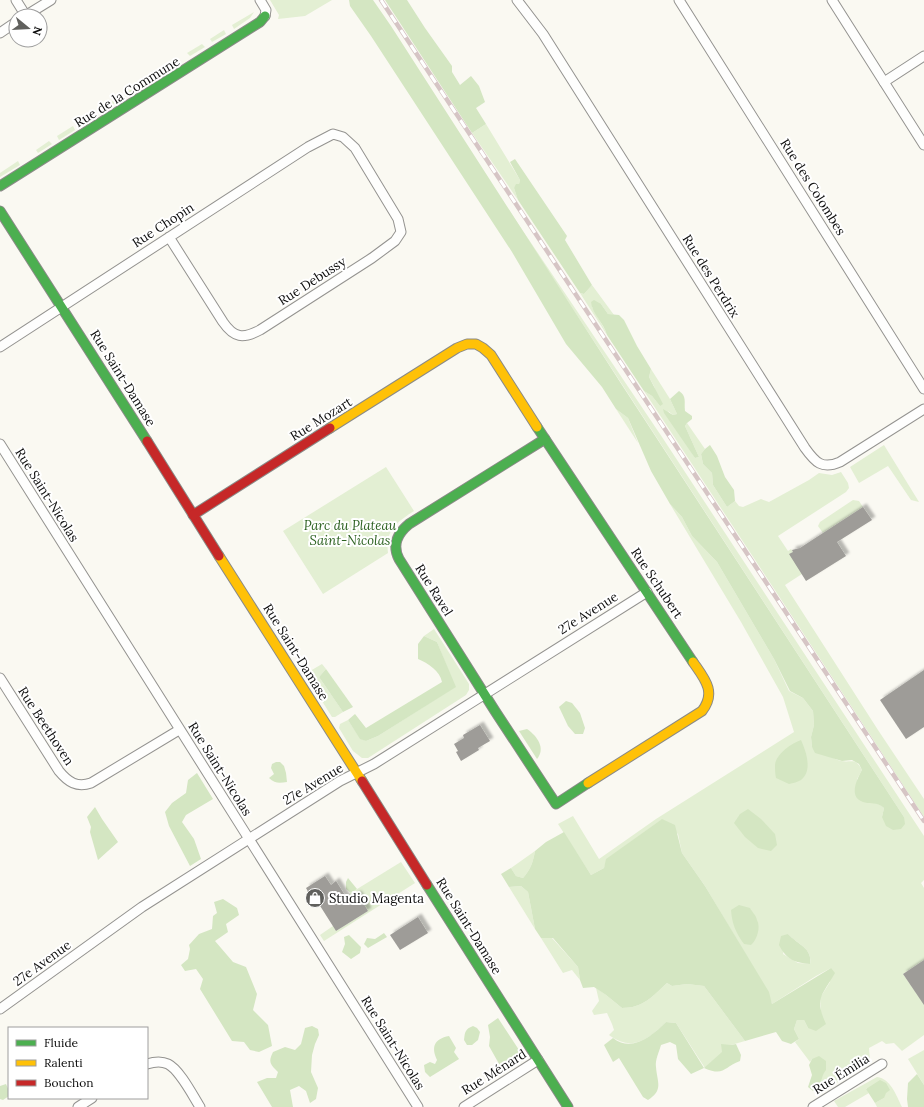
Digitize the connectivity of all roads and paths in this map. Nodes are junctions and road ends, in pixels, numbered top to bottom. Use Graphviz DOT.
graph roads {
  1 [pos="51,0"];
  2 [pos="260,0"];
  3 [pos="518,0"];
  4 [pos="679,0"];
  5 [pos="832,0"];
  6 [pos="38,8"];
  7 [pos="924,56"];
  8 [pos="884,82"];
  9 [pos="344,137"];
  10 [pos="924,145"];
  11 [pos="0,186"];
  12 [pos="0,211"];
  13 [pos="169,237"];
  14 [pos="62,307"];
  15 [pos="463,346"];
  16 [pos="0,347"];
  17 [pos="924,389"];
  18 [pos="924,409"];
  19 [pos="545,439"];
  20 [pos="0,444"];
  21 [pos="194,514"];
  22 [pos="647,592"];
  23 [pos="0,678"];
  24 [pos="484,694"];
  25 [pos="179,730"];
  26 [pos="357,773"];
  27 [pos="556,804"];
  28 [pos="249,839"];
  29 [pos="0,1009"];
  30 [pos="538,1060"];
  31 [pos="148,1064"];
  32 [pos="882,1064"];
  33 [pos="90,1099"];
  34 [pos="78,1107"];
  35 [pos="200,1107"];
  36 [pos="418,1107"];
  37 [pos="464,1107"];
  38 [pos="568,1107"];
  39 [pos="813,1107"];
  1 -- 6 [label="street"];
  2 -- 11 [label="street, Rue de la Commune"];
  3 -- 18 [label="street, Rue des Perdrix"];
  4 -- 17 [label="street, Rue des Colombes"];
  5 -- 8 [label="street"];
  7 -- 8 [label="street"];
  8 -- 10 [label="street"];
  9 -- 13 [label="street, Rue Chopin"];
  9 -- 13 [label="street, Rue Debussy"];
  12 -- 14 [label="street, Rue Saint-Damase"];
  13 -- 14 [label="street, Rue Chopin"];
  14 -- 16 [label="street, Rue Chopin"];
  14 -- 21 [label="street, Rue Saint-Damase"];
  15 -- 19 [label="street, Rue Schubert"];
  15 -- 21 [label="street, Rue Mozart"];
  19 -- 22 [label="street, Rue Schubert"];
  19 -- 24 [label="street, Rue Ravel"];
  20 -- 25 [label="street, Rue Saint-Nicolas"];
  21 -- 26 [label="street, Rue Saint-Damase"];
  22 -- 24 [label="street, 27e Avenue"];
  22 -- 27 [label="street, Rue Schubert"];
  23 -- 25 [label="street, Rue Beethoven"];
  24 -- 26 [label="street, 27e Avenue"];
  24 -- 27 [label="street, Rue Ravel"];
  25 -- 28 [label="street, Rue Saint-Nicolas"];
  26 -- 28 [label="street, 27e Avenue"];
  26 -- 30 [label="street, Rue Saint-Damase"];
  28 -- 29 [label="street, 27e Avenue"];
  28 -- 36 [label="street, Rue Saint-Nicolas"];
  30 -- 37 [label="street, Rue Ménard"];
  30 -- 38 [label="street, Rue Saint-Damase"];
  31 -- 35 [label="street"];
  32 -- 39 [label="street, Rue Émilia"];
  33 -- 34 [label="street"];
}
